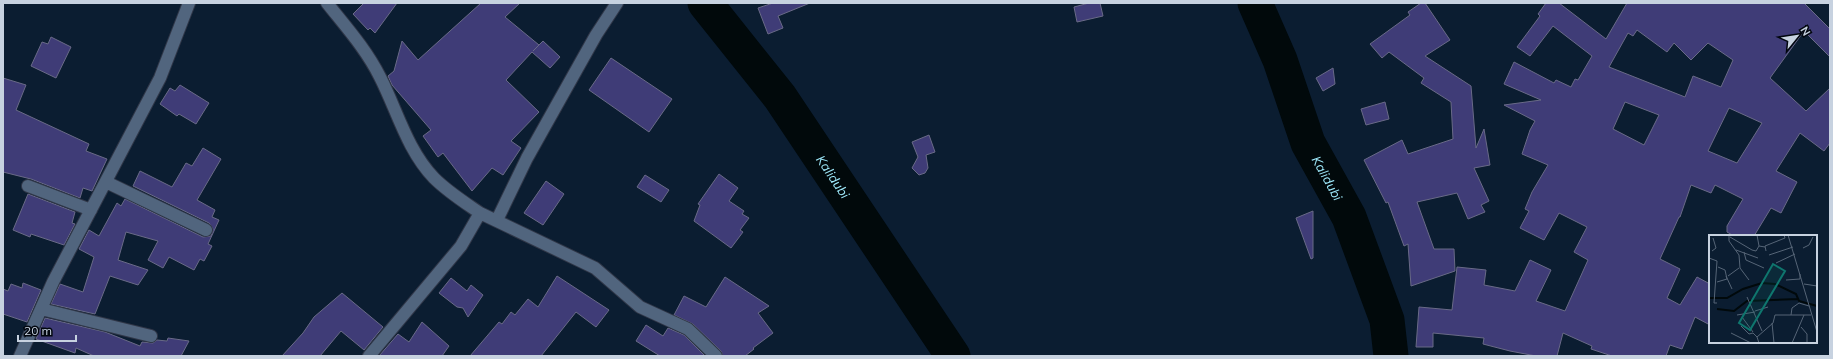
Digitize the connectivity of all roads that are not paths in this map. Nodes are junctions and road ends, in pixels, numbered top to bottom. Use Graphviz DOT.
graph roads {
  1 [pos="188,3"];
  2 [pos="327,3"];
  3 [pos="617,3"];
  4 [pos="106,182"];
  5 [pos="28,186"];
  6 [pos="91,210"];
  7 [pos="480,213"];
  8 [pos="497,220"];
  9 [pos="206,230"];
  10 [pos="41,309"];
  11 [pos="151,336"];
  12 [pos="20,356"];
  13 [pos="369,356"];
  14 [pos="716,356"];
  1 -- 4 [label="street"];
  2 -- 7 [label="street"];
  3 -- 8 [label="street"];
  4 -- 6 [label="street"];
  4 -- 9 [label="street"];
  5 -- 6 [label="street"];
  6 -- 10 [label="street"];
  7 -- 8 [label="street"];
  7 -- 13 [label="street"];
  8 -- 14 [label="street"];
  10 -- 11 [label="street"];
  10 -- 12 [label="street"];
}
